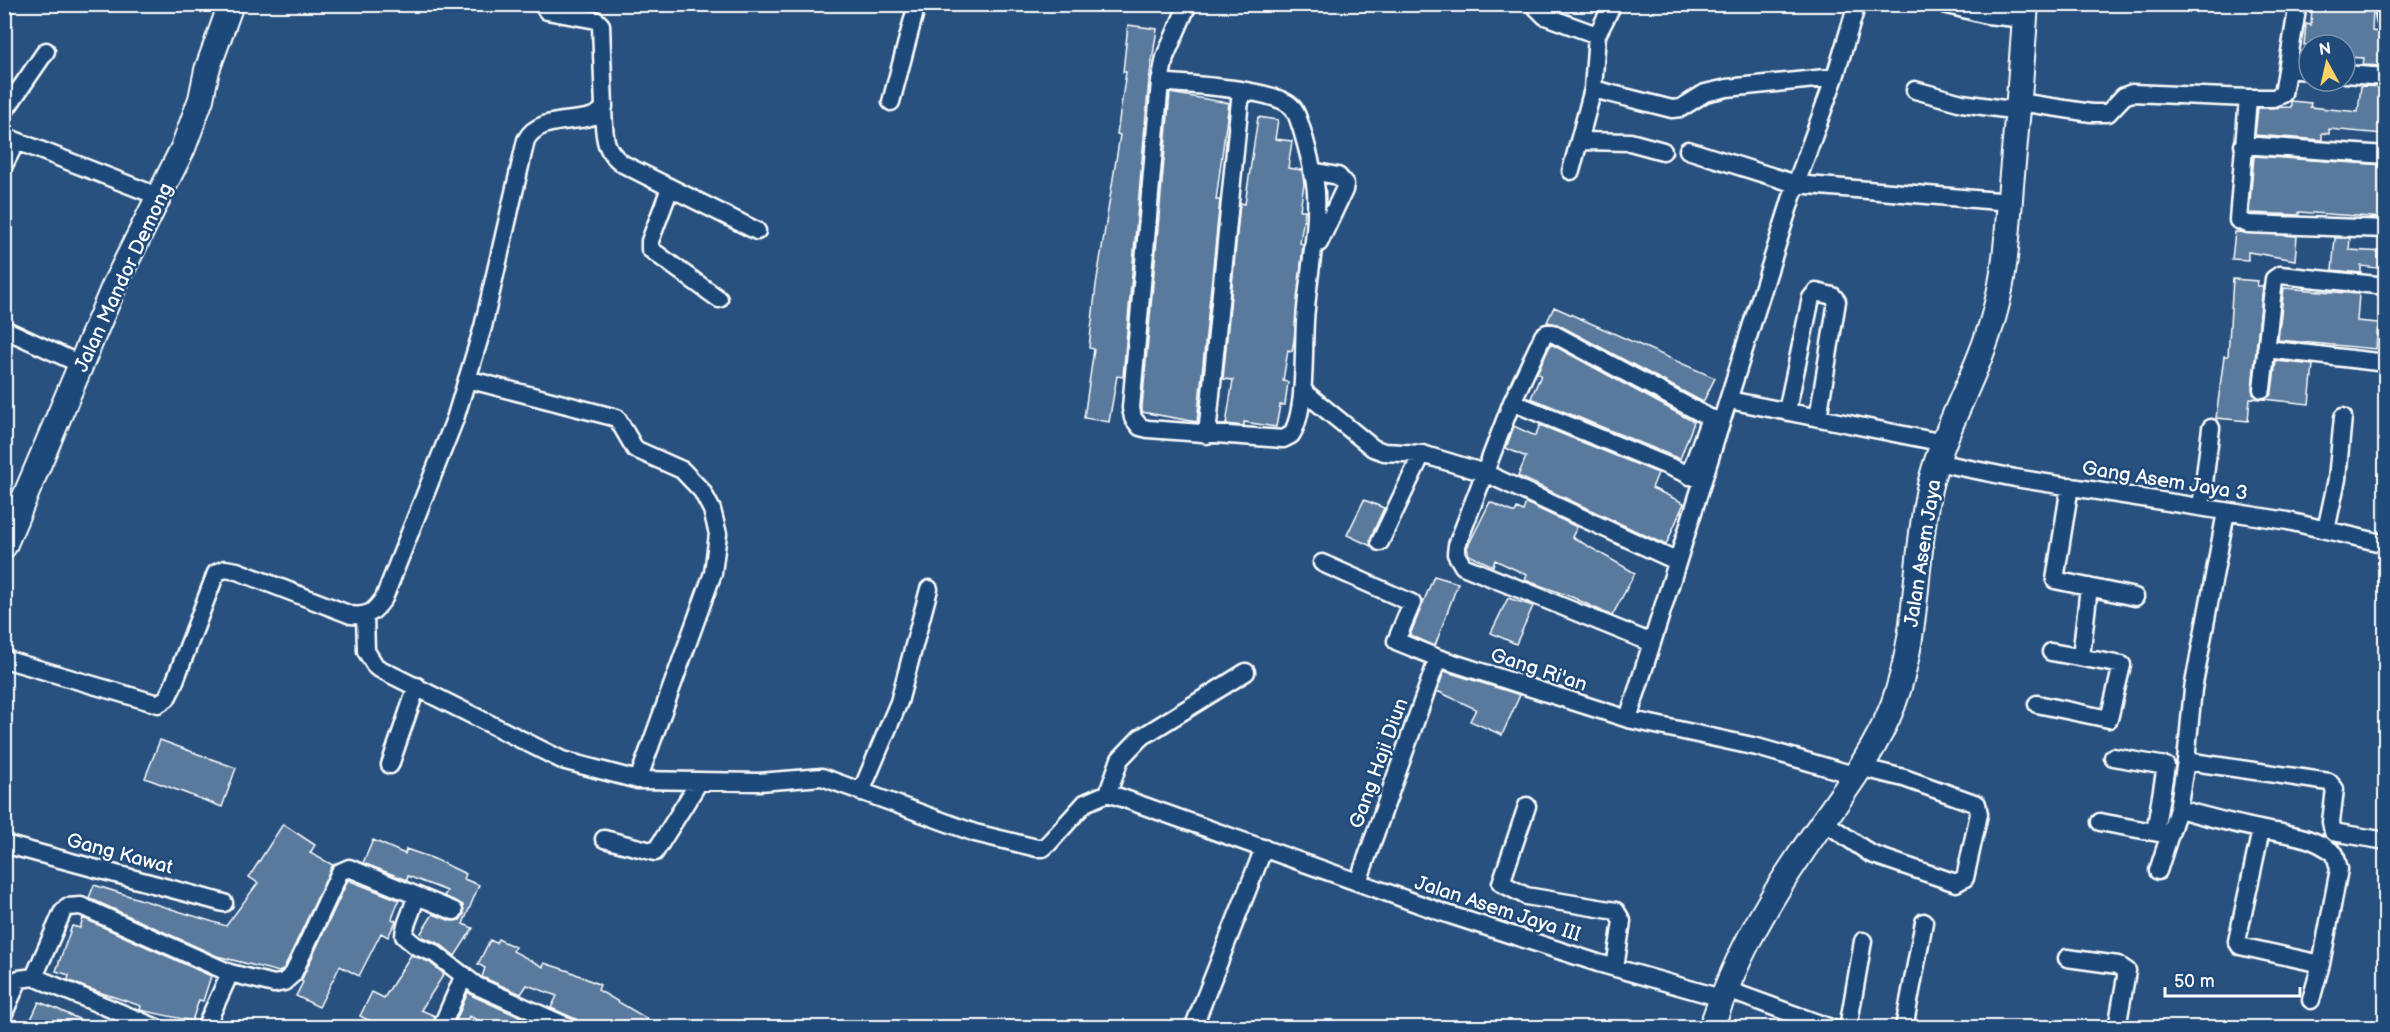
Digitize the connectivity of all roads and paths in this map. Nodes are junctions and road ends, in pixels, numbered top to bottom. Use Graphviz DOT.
graph roads {
  1 [pos="231,4"];
  2 [pos="542,4"];
  3 [pos="917,4"];
  4 [pos="1188,4"];
  5 [pos="1533,4"];
  6 [pos="1612,4"];
  7 [pos="1857,4"];
  8 [pos="1944,4"];
  9 [pos="2298,4"];
  10 [pos="2384,4"];
  11 [pos="2025,12"];
  12 [pos="2385,23"];
  13 [pos="1597,35"];
  14 [pos="46,51"];
  15 [pos="2288,69"];
  16 [pos="2297,70"];
  17 [pos="2357,75"];
  18 [pos="1835,77"];
  19 [pos="2385,77"];
  20 [pos="1160,82"];
  21 [pos="1593,89"];
  22 [pos="1241,90"];
  23 [pos="1915,90"];
  24 [pos="2248,98"];
  25 [pos="891,102"];
  26 [pos="2018,107"];
  27 [pos="603,110"];
  28 [pos="4,112"];
  29 [pos="10,139"];
  30 [pos="1581,141"];
  31 [pos="2243,145"];
  32 [pos="1688,150"];
  33 [pos="1663,151"];
  34 [pos="2385,154"];
  35 [pos="4,165"];
  36 [pos="1312,171"];
  37 [pos="1571,171"];
  38 [pos="1796,184"];
  39 [pos="670,188"];
  40 [pos="160,197"];
  41 [pos="2010,202"];
  42 [pos="2385,229"];
  43 [pos="757,231"];
  44 [pos="1314,252"];
  45 [pos="2385,286"];
  46 [pos="719,299"];
  47 [pos="4,329"];
  48 [pos="2266,349"];
  49 [pos="2385,363"];
  50 [pos="82,365"];
  51 [pos="467,379"];
  52 [pos="2262,389"];
  53 [pos="1302,390"];
  54 [pos="1729,400"];
  55 [pos="1512,402"];
  56 [pos="1787,411"];
  57 [pos="2343,417"];
  58 [pos="1818,418"];
  59 [pos="1716,420"];
  60 [pos="2211,428"];
  61 [pos="1207,435"];
  62 [pos="1940,452"];
  63 [pos="1422,454"];
  64 [pos="1485,473"];
  65 [pos="1696,478"];
  66 [pos="2070,486"];
  67 [pos="2201,507"];
  68 [pos="2226,512"];
  69 [pos="2326,530"];
  70 [pos="1380,542"];
  71 [pos="2385,544"];
  72 [pos="4,546"];
  73 [pos="1676,561"];
  74 [pos="1322,563"];
  75 [pos="2089,587"];
  76 [pos="929,589"];
  77 [pos="2134,597"];
  78 [pos="365,616"];
  79 [pos="1652,642"];
  80 [pos="2051,652"];
  81 [pos="2081,657"];
  82 [pos="1438,658"];
  83 [pos="4,659"];
  84 [pos="1246,672"];
  85 [pos="417,686"];
  86 [pos="2037,704"];
  87 [pos="1628,719"];
  88 [pos="2113,757"];
  89 [pos="2186,761"];
  90 [pos="390,765"];
  91 [pos="1856,771"];
  92 [pos="638,780"];
  93 [pos="699,782"];
  94 [pos="861,792"];
  95 [pos="1108,793"];
  96 [pos="1527,806"];
  97 [pos="2178,809"];
  98 [pos="1823,821"];
  99 [pos="2100,822"];
  100 [pos="2261,830"];
  101 [pos="2162,833"];
  102 [pos="604,839"];
  103 [pos="2385,841"];
  104 [pos="4,844"];
  105 [pos="1264,848"];
  106 [pos="2158,871"];
  107 [pos="1358,882"];
  108 [pos="416,896"];
  109 [pos="224,903"];
  110 [pos="454,911"];
  111 [pos="1924,922"];
  112 [pos="1863,941"];
  113 [pos="2067,958"];
  114 [pos="2321,964"];
  115 [pos="1615,968"];
  116 [pos="230,973"];
  117 [pos="464,975"];
  118 [pos="34,977"];
  119 [pos="1723,993"];
  120 [pos="2311,1000"];
  121 [pos="4,1013"];
  122 [pos="157,1028"];
  123 [pos="205,1028"];
  124 [pos="441,1028"];
  125 [pos="571,1028"];
  126 [pos="1193,1028"];
  127 [pos="1711,1028"];
  128 [pos="1831,1028"];
  129 [pos="1848,1028"];
  130 [pos="1904,1028"];
  131 [pos="2117,1028"];
  1 -- 40 [label="main road, Jalan Mandor Demong"];
  2 -- 27 [label="street"];
  3 -- 25 [label="street"];
  4 -- 20 [label="street"];
  5 -- 13 [label="street"];
  6 -- 13 [label="street"];
  7 -- 18 [label="street"];
  8 -- 11 [label="street"];
  9 -- 15 [label="street"];
  10 -- 12 [label="street"];
  11 -- 26 [label="main road, Jalan Asem Jaya"];
  13 -- 21 [label="street"];
  14 -- 28 [label="street"];
  15 -- 16 [label="street"];
  15 -- 24 [label="street"];
  17 -- 19 [label="street"];
  18 -- 21 [label="street"];
  18 -- 38 [label="street"];
  20 -- 22 [label="street"];
  20 -- 61 [label="street"];
  21 -- 30 [label="street"];
  22 -- 36 [label="street"];
  22 -- 61 [label="street"];
  23 -- 26 [label="street"];
  24 -- 26 [label="street"];
  24 -- 31 [label="street"];
  26 -- 41 [label="main road, Jalan Asem Jaya"];
  27 -- 39 [label="street"];
  27 -- 51 [label="street"];
  29 -- 35 [label="street"];
  29 -- 40 [label="street"];
  30 -- 33 [label="street"];
  30 -- 37 [label="street"];
  31 -- 34 [label="street"];
  31 -- 42 [label="street"];
  32 -- 38 [label="street"];
  36 -- 44 [label="street"];
  36 -- 44 [label="street"];
  38 -- 41 [label="street"];
  38 -- 54 [label="street"];
  39 -- 43 [label="street"];
  39 -- 46 [label="street"];
  40 -- 50 [label="main road, Jalan Mandor Demong"];
  41 -- 62 [label="main road, Jalan Asem Jaya"];
  44 -- 53 [label="street"];
  45 -- 48 [label="street"];
  47 -- 50 [label="street"];
  48 -- 49 [label="street"];
  48 -- 52 [label="street"];
  50 -- 72 [label="main road, Jalan Mandor Demong"];
  51 -- 78 [label="street"];
  51 -- 92 [label="street"];
  53 -- 61 [label="street"];
  53 -- 63 [label="street"];
  54 -- 56 [label="street, Gang Asem Jaya 3"];
  54 -- 59 [label="street"];
  55 -- 59 [label="street"];
  55 -- 64 [label="street"];
  55 -- 65 [label="street"];
  56 -- 58 [label="street, Gang Asem Jaya 3"];
  56 -- 58 [label="street"];
  57 -- 69 [label="street"];
  58 -- 62 [label="street, Gang Asem Jaya 3"];
  59 -- 65 [label="street"];
  60 -- 67 [label="street"];
  62 -- 66 [label="street, Gang Asem Jaya 3"];
  62 -- 91 [label="main road, Jalan Asem Jaya"];
  63 -- 64 [label="street"];
  63 -- 70 [label="street"];
  64 -- 73 [label="street"];
  64 -- 79 [label="street"];
  65 -- 73 [label="street"];
  66 -- 67 [label="street, Gang Asem Jaya 3"];
  66 -- 75 [label="street"];
  67 -- 68 [label="street, Gang Asem Jaya 3"];
  68 -- 69 [label="street, Gang Asem Jaya 3"];
  68 -- 89 [label="street"];
  69 -- 71 [label="street, Gang Asem Jaya 3"];
  73 -- 79 [label="street"];
  74 -- 82 [label="street, Gang Ri'an"];
  75 -- 77 [label="street"];
  75 -- 81 [label="street"];
  76 -- 94 [label="street"];
  78 -- 83 [label="street"];
  78 -- 85 [label="street"];
  79 -- 87 [label="street"];
  80 -- 81 [label="street"];
  81 -- 86 [label="street"];
  82 -- 87 [label="street, Gang Ri'an"];
  82 -- 107 [label="street, Gang Haji Diun"];
  84 -- 95 [label="street"];
  85 -- 90 [label="street"];
  85 -- 92 [label="street"];
  87 -- 91 [label="street, Gang Ri'an"];
  88 -- 101 [label="street"];
  89 -- 97 [label="street"];
  89 -- 103 [label="street"];
  91 -- 98 [label="main road, Jalan Asem Jaya"];
  91 -- 98 [label="street, Gang Ri'an"];
  92 -- 93 [label="street"];
  93 -- 94 [label="street"];
  93 -- 102 [label="street"];
  94 -- 95 [label="street"];
  95 -- 105 [label="street, Jalan Asem Jaya III"];
  96 -- 115 [label="street"];
  97 -- 100 [label="street"];
  97 -- 101 [label="street"];
  98 -- 119 [label="main road, Jalan Asem Jaya"];
  99 -- 101 [label="street"];
  100 -- 114 [label="street"];
  100 -- 114 [label="street"];
  101 -- 106 [label="street"];
  104 -- 109 [label="street, Gang Kawat"];
  105 -- 107 [label="street, Jalan Asem Jaya III"];
  105 -- 126 [label="street"];
  107 -- 115 [label="street, Jalan Asem Jaya III"];
  108 -- 110 [label="street"];
  108 -- 116 [label="street"];
  108 -- 117 [label="street"];
  111 -- 130 [label="street"];
  112 -- 129 [label="street"];
  113 -- 131 [label="street"];
  114 -- 120 [label="street"];
  115 -- 119 [label="street, Jalan Asem Jaya III"];
  116 -- 118 [label="street"];
  116 -- 123 [label="street"];
  117 -- 124 [label="street"];
  117 -- 125 [label="street"];
  118 -- 121 [label="street"];
  118 -- 122 [label="street"];
  119 -- 127 [label="main road, Jalan Asem Jaya"];
  119 -- 128 [label="street, Jalan Asem Jaya III"];
}
